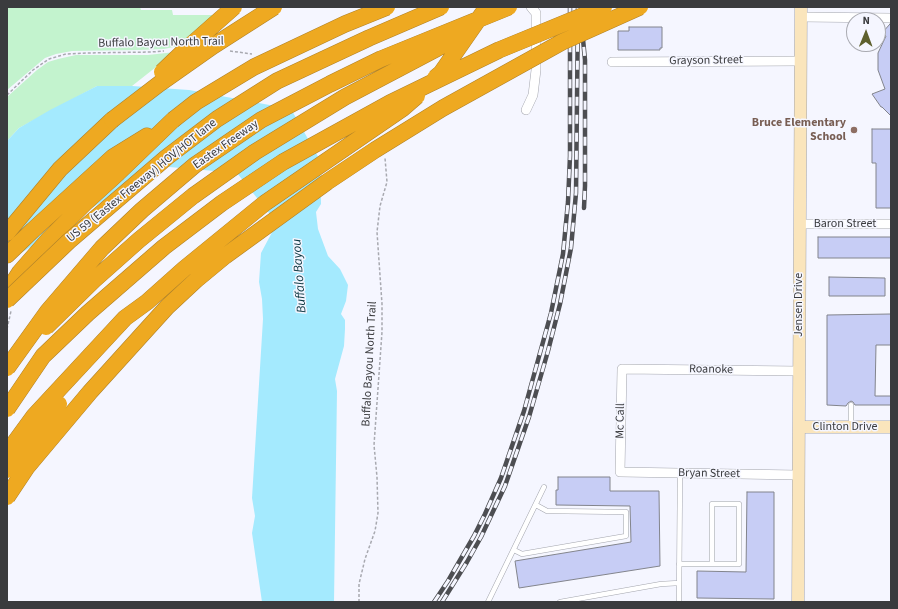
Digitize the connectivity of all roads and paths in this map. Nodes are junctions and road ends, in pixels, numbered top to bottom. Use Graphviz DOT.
graph roads {
  1 [pos="234,7"];
  2 [pos="274,7"];
  3 [pos="387,7"];
  4 [pos="441,7"];
  5 [pos="487,7"];
  6 [pos="509,7"];
  7 [pos="515,7"];
  8 [pos="531,7"];
  9 [pos="604,7"];
  10 [pos="640,7"];
  11 [pos="801,9"];
  12 [pos="891,18"];
  13 [pos="167,51"];
  14 [pos="227,51"];
  15 [pos="258,54"];
  16 [pos="801,61"];
  17 [pos="612,62"];
  18 [pos="7,94"];
  19 [pos="526,110"];
  20 [pos="112,120"];
  21 [pos="173,120"];
  22 [pos="385,158"];
  23 [pos="800,224"];
  24 [pos="891,224"];
  25 [pos="7,233"];
  26 [pos="7,255"];
  27 [pos="7,292"];
  28 [pos="7,300"];
  29 [pos="147,302"];
  30 [pos="7,365"];
  31 [pos="7,368"];
  32 [pos="622,369"];
  33 [pos="799,372"];
  34 [pos="851,405"];
  35 [pos="7,409"];
  36 [pos="799,427"];
  37 [pos="851,427"];
  38 [pos="891,427"];
  39 [pos="7,452"];
  40 [pos="7,470"];
  41 [pos="620,472"];
  42 [pos="680,473"];
  43 [pos="798,475"];
  44 [pos="544,487"];
  45 [pos="7,497"];
  46 [pos="536,505"];
  47 [pos="514,550"];
  48 [pos="679,564"];
  49 [pos="712,564"];
  50 [pos="679,583"];
  51 [pos="359,602"];
  52 [pos="488,602"];
  53 [pos="560,602"];
  54 [pos="679,602"];
  55 [pos="798,602"];
  1 -- 20 [label="highway, bridge"];
  2 -- 20 [label="highway, bridge"];
  3 -- 21 [label="highway, bridge"];
  4 -- 28 [label="highway, US 59 (Eastex Freeway) HOV/HOT lane, bridge"];
  5 -- 29 [label="highway, bridge"];
  6 -- 31 [label="highway, Eastex Freeway, bridge"];
  7 -- 30 [label="highway, bridge"];
  8 -- 19 [label="street"];
  9 -- 35 [label="highway, bridge"];
  10 -- 45 [label="highway, bridge"];
  11 -- 12 [label="street"];
  11 -- 16 [label="main road, Jensen Drive"];
  13 -- 18 [label="path, Buffalo Bayou North Trail"];
  14 -- 15 [label="path, Buffalo Bayou North Trail"];
  16 -- 17 [label="street, Grayson Street"];
  16 -- 23 [label="main road, Jensen Drive"];
  20 -- 25 [label="highway"];
  21 -- 26 [label="highway"];
  21 -- 27 [label="highway"];
  22 -- 51 [label="path, Buffalo Bayou North Trail"];
  23 -- 24 [label="street, Baron Street"];
  23 -- 33 [label="main road, Jensen Drive"];
  29 -- 39 [label="highway, bridge"];
  29 -- 40 [label="highway, bridge"];
  32 -- 33 [label="street, Roanoke"];
  32 -- 41 [label="street, Mc Call"];
  33 -- 36 [label="main road, Jensen Drive"];
  34 -- 37 [label="lane"];
  36 -- 37 [label="main road, Clinton Drive"];
  36 -- 43 [label="main road, Jensen Drive"];
  37 -- 38 [label="main road, Clinton Drive"];
  41 -- 42 [label="street, Bryan Street"];
  42 -- 43 [label="street, Bryan Street"];
  42 -- 48 [label="lane"];
  43 -- 55 [label="main road, Jensen Drive"];
  44 -- 46 [label="lane"];
  46 -- 47 [label="lane"];
  46 -- 47 [label="lane"];
  47 -- 52 [label="lane"];
  48 -- 49 [label="lane"];
  48 -- 50 [label="lane"];
  49 -- 49 [label="lane"];
  50 -- 53 [label="lane"];
  50 -- 54 [label="lane"];
}
